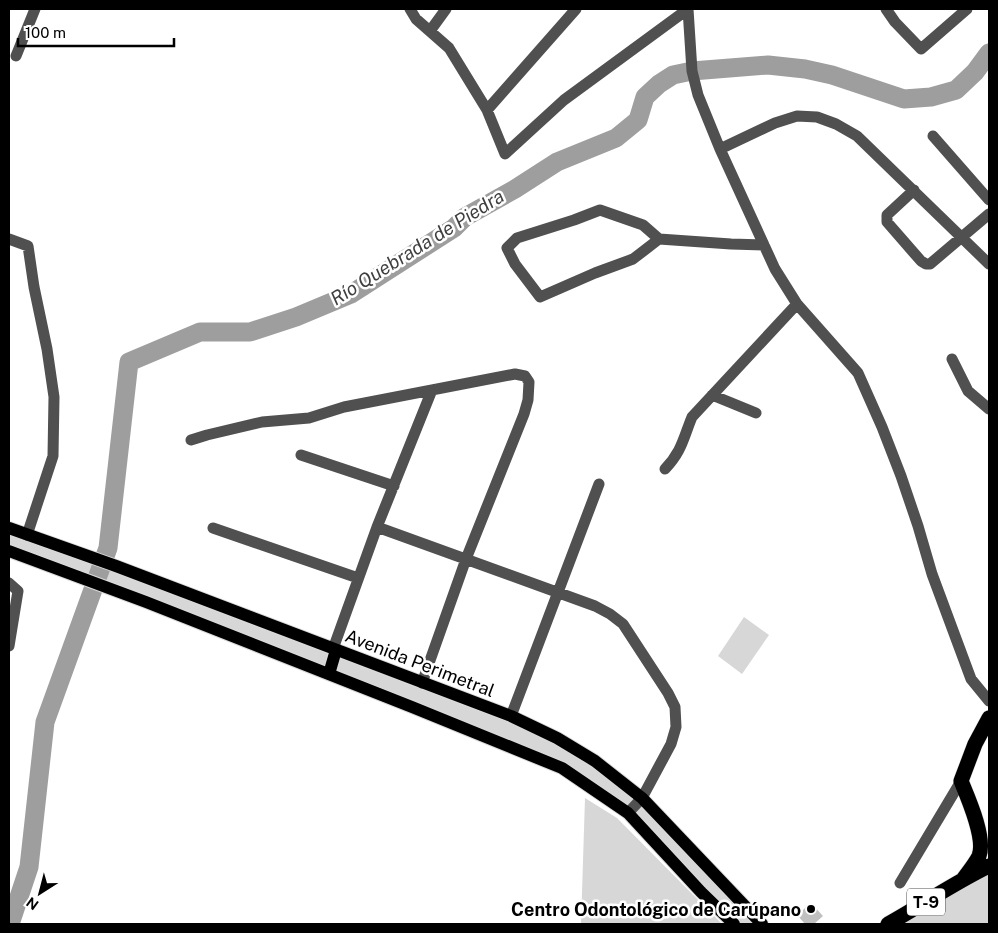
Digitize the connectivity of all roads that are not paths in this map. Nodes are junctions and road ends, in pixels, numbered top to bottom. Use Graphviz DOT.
graph roads {
  1 [pos="35,9"];
  2 [pos="410,9"];
  3 [pos="446,9"];
  4 [pos="576,9"];
  5 [pos="688,9"];
  6 [pos="886,9"];
  7 [pos="967,9"];
  8 [pos="430,31"];
  9 [pos="16,56"];
  10 [pos="488,110"];
  11 [pos="933,136"];
  12 [pos="720,149"];
  13 [pos="914,190"];
  14 [pos="989,200"];
  15 [pos="989,214"];
  16 [pos="962,238"];
  17 [pos="9,239"];
  18 [pos="659,239"];
  19 [pos="764,245"];
  20 [pos="989,264"];
  21 [pos="797,304"];
  22 [pos="952,359"];
  23 [pos="432,390"];
  24 [pos="712,396"];
  25 [pos="989,409"];
  26 [pos="756,413"];
  27 [pos="191,440"];
  28 [pos="301,455"];
  29 [pos="665,469"];
  30 [pos="600,484"];
  31 [pos="394,486"];
  32 [pos="378,527"];
  33 [pos="9,528"];
  34 [pos="213,528"];
  35 [pos="26,535"];
  36 [pos="9,551"];
  37 [pos="466,560"];
  38 [pos="358,578"];
  39 [pos="9,583"];
  40 [pos="558,593"];
  41 [pos="9,646"];
  42 [pos="334,650"];
  43 [pos="329,674"];
  44 [pos="422,683"];
  45 [pos="989,701"];
  46 [pos="511,716"];
  47 [pos="989,718"];
  48 [pos="962,781"];
  49 [pos="642,798"];
  50 [pos="628,813"];
  51 [pos="989,866"];
  52 [pos="964,878"];
  53 [pos="900,883"];
  54 [pos="734,924"];
  55 [pos="762,924"];
  56 [pos="888,924"];
  1 -- 9 [label="street"];
  2 -- 8 [label="street"];
  3 -- 8 [label="street"];
  4 -- 10 [label="street"];
  5 -- 10 [label="street"];
  5 -- 12 [label="street"];
  6 -- 7 [label="street"];
  8 -- 10 [label="street"];
  11 -- 14 [label="street"];
  12 -- 13 [label="street"];
  12 -- 19 [label="street"];
  13 -- 16 [label="street"];
  13 -- 16 [label="street"];
  15 -- 16 [label="street"];
  16 -- 20 [label="street"];
  17 -- 35 [label="street"];
  18 -- 18 [label="street"];
  18 -- 19 [label="street"];
  19 -- 21 [label="street"];
  21 -- 24 [label="street"];
  21 -- 45 [label="street"];
  22 -- 25 [label="street"];
  23 -- 27 [label="street"];
  23 -- 31 [label="street"];
  23 -- 37 [label="street"];
  24 -- 26 [label="street"];
  24 -- 29 [label="street"];
  28 -- 31 [label="street"];
  30 -- 40 [label="street"];
  31 -- 32 [label="street"];
  32 -- 37 [label="street"];
  32 -- 38 [label="street"];
  33 -- 35 [label="main road, Avenida Perimetral"];
  34 -- 38 [label="street"];
  35 -- 42 [label="main road, Avenida Perimetral"];
  36 -- 43 [label="main road"];
  37 -- 40 [label="street"];
  37 -- 44 [label="street"];
  38 -- 42 [label="street"];
  39 -- 41 [label="street"];
  40 -- 46 [label="street"];
  40 -- 49 [label="street"];
  42 -- 43 [label="main road"];
  42 -- 44 [label="main road, Avenida Perimetral"];
  43 -- 50 [label="main road"];
  44 -- 46 [label="main road, Avenida Perimetral"];
  46 -- 49 [label="main road, Avenida Perimetral"];
  47 -- 48 [label="highway"];
  48 -- 52 [label="highway, T-9"];
  48 -- 53 [label="street"];
  49 -- 50 [label="street"];
  49 -- 55 [label="main road, Avenida Perimetral"];
  50 -- 54 [label="main road"];
  51 -- 52 [label="highway, T-9"];
  52 -- 56 [label="highway, T-9"];
}
